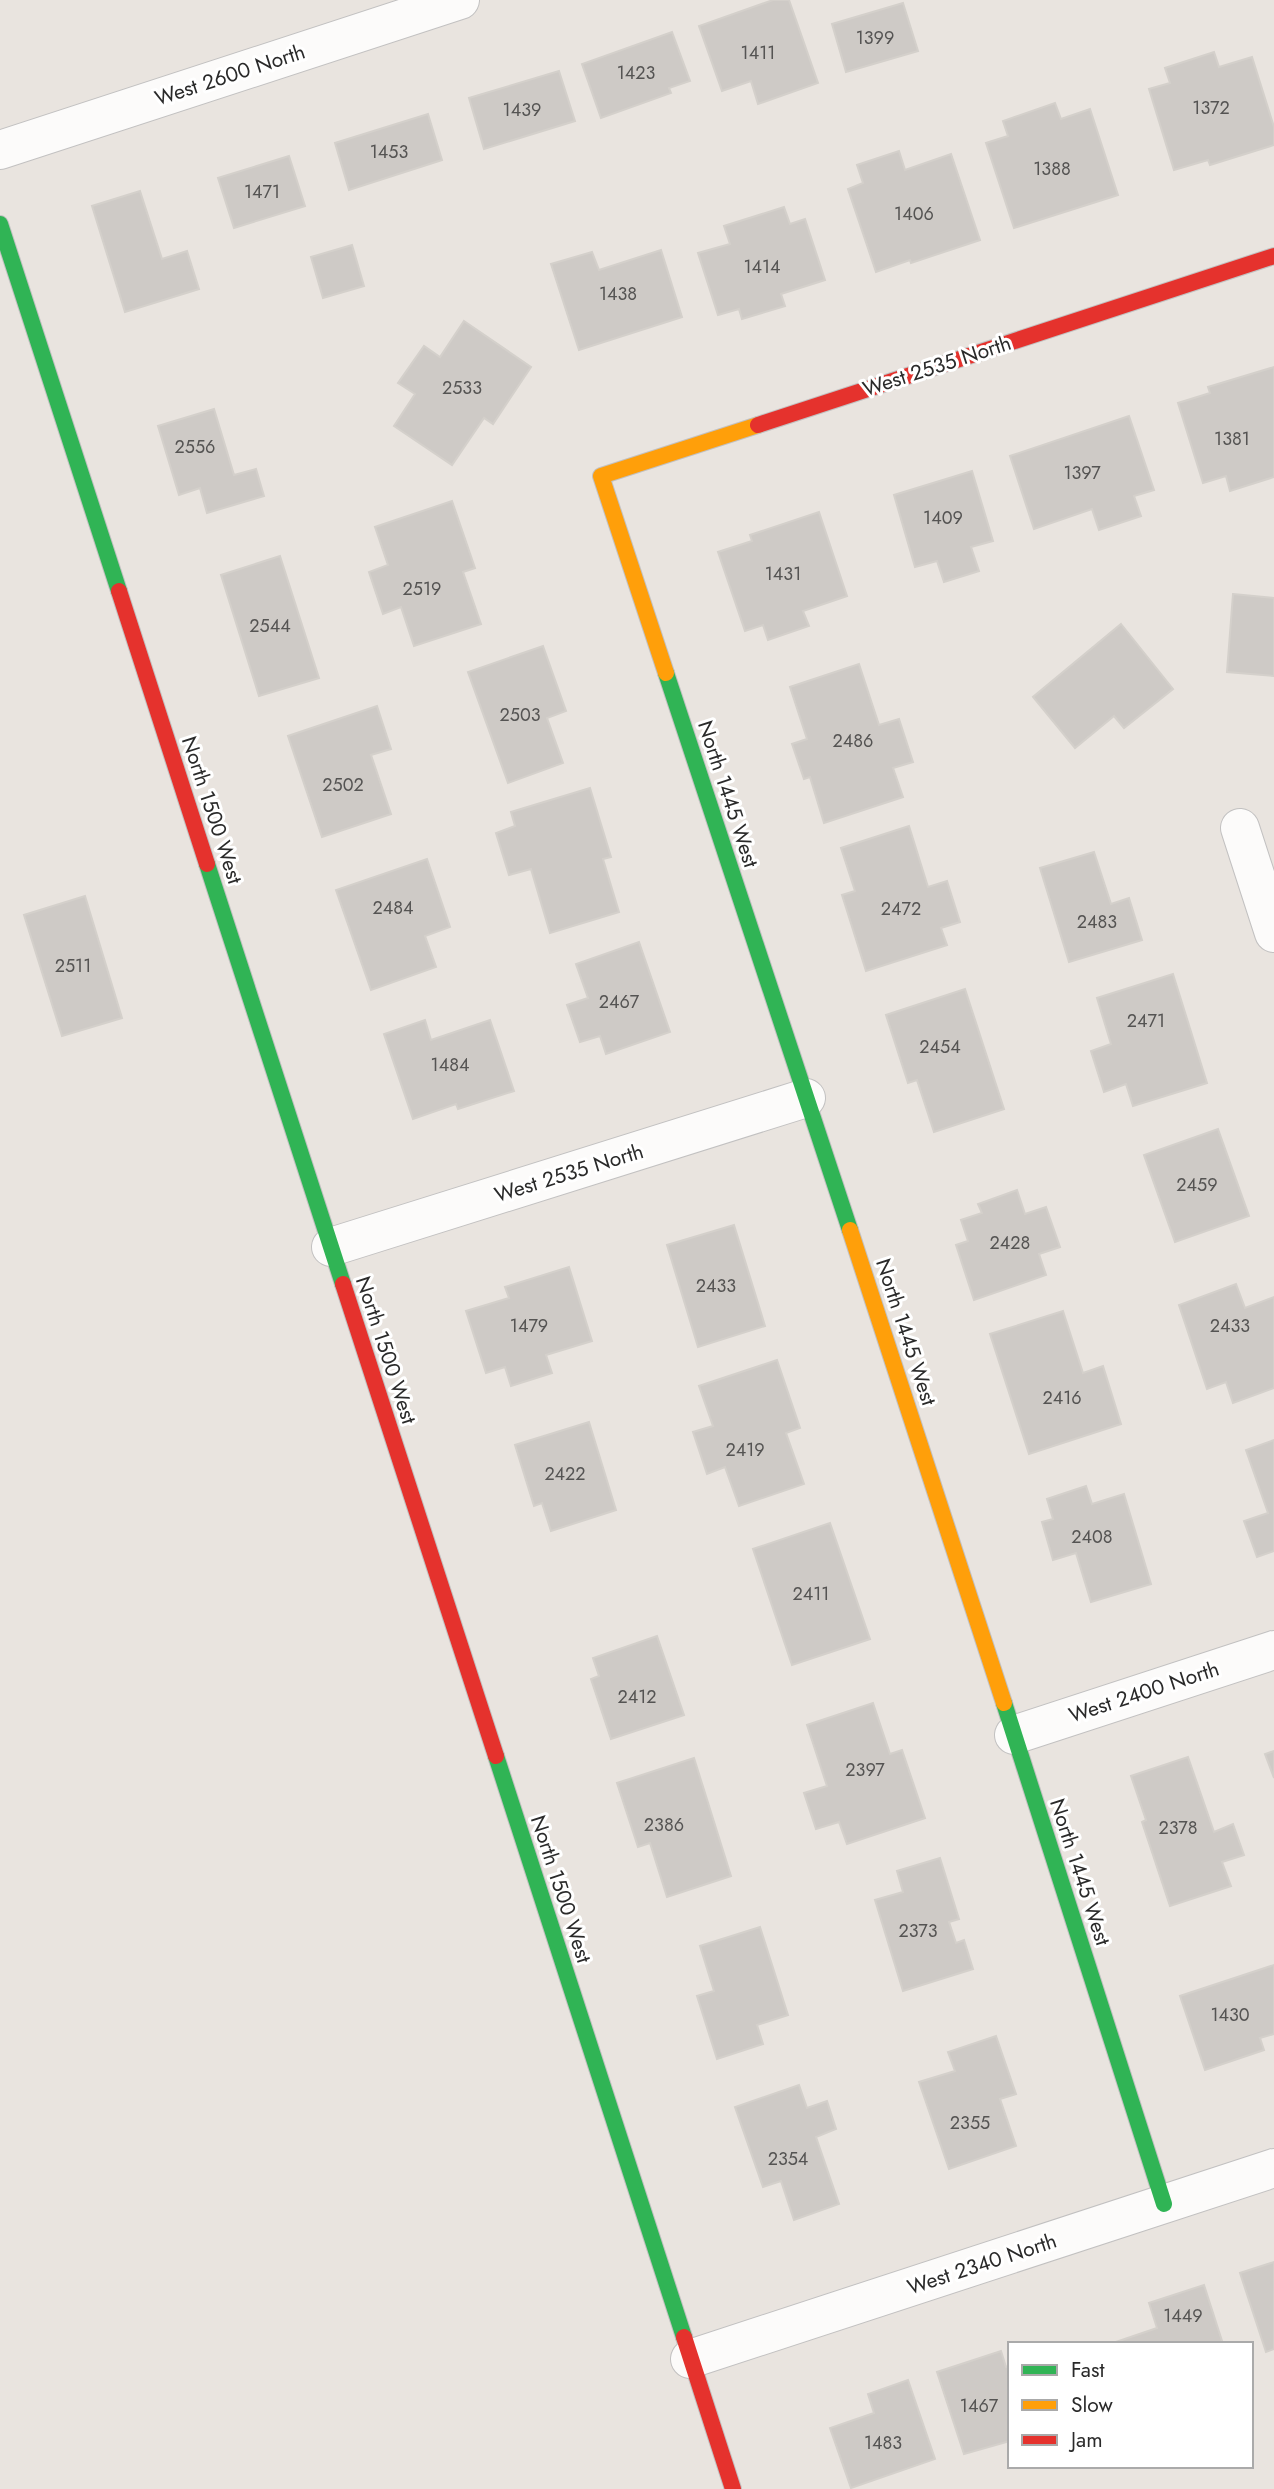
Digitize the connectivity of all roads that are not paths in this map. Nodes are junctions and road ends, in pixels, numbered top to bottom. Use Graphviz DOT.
graph roads {
  1 [pos="460,0"];
  2 [pos="0,150"];
  3 [pos="0,223"];
  4 [pos="1274,256"];
  5 [pos="601,476"];
  6 [pos="1240,828"];
  7 [pos="1274,933"];
  8 [pos="806,1098"];
  9 [pos="331,1247"];
  10 [pos="1274,1650"];
  11 [pos="1014,1735"];
  12 [pos="1274,2168"];
  13 [pos="1164,2204"];
  14 [pos="690,2359"];
  15 [pos="733,2489"];
  1 -- 2 [label="street, West 2600 North"];
  3 -- 9 [label="street, North 1500 West"];
  4 -- 5 [label="street, West 2535 North"];
  5 -- 8 [label="street, North 1445 West"];
  6 -- 7 [label="street"];
  8 -- 9 [label="street, West 2535 North"];
  8 -- 11 [label="street, North 1445 West"];
  9 -- 14 [label="street, North 1500 West"];
  10 -- 11 [label="street, West 2400 North"];
  11 -- 13 [label="street, North 1445 West"];
  12 -- 13 [label="street, West 2340 North"];
  13 -- 14 [label="street, West 2340 North"];
  14 -- 15 [label="street, North 1500 West"];
}
